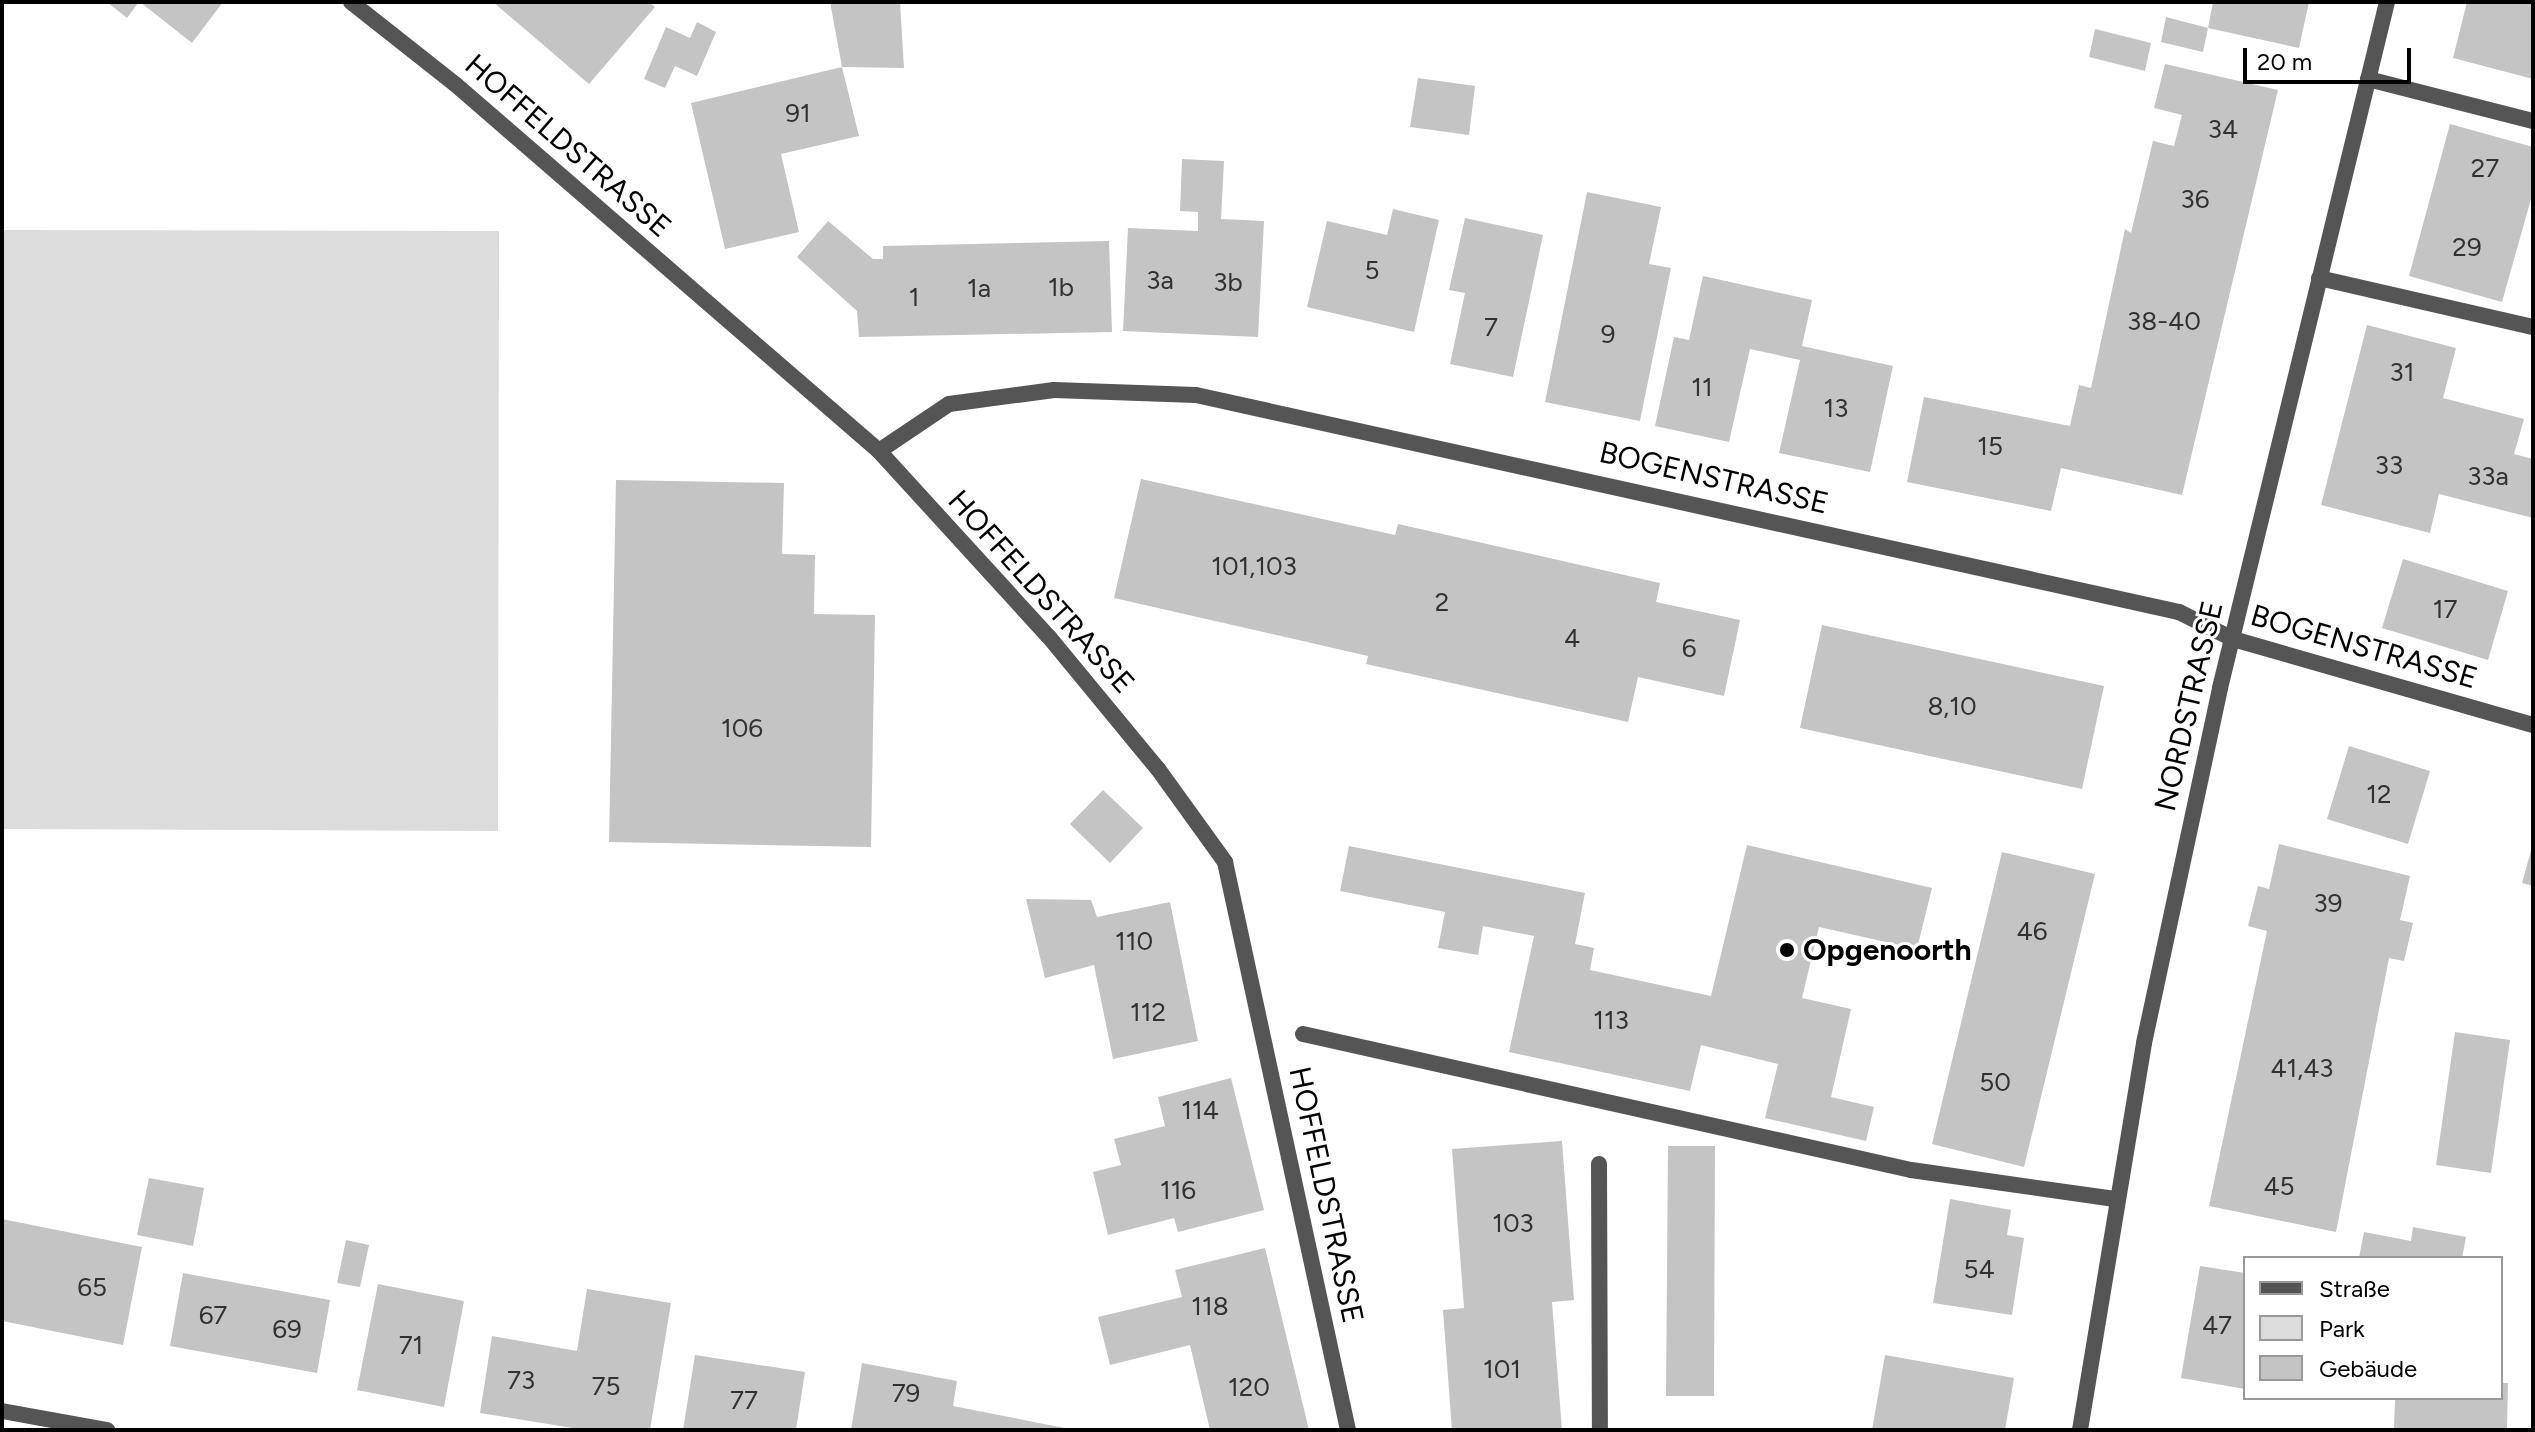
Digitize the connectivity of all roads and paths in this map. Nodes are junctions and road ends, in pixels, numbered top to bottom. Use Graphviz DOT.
graph roads {
  1 [pos="351,2"];
  2 [pos="2387,2"];
  3 [pos="2368,79"];
  4 [pos="2533,121"];
  5 [pos="2319,278"];
  6 [pos="2533,327"];
  7 [pos="879,451"];
  8 [pos="2233,639"];
  9 [pos="2533,725"];
  10 [pos="1303,1034"];
  11 [pos="1599,1164"];
  12 [pos="2115,1199"];
  13 [pos="2,1411"];
  14 [pos="68,1426"];
  15 [pos="107,1430"];
  16 [pos="1348,1430"];
  17 [pos="1600,1430"];
  18 [pos="2080,1430"];
  1 -- 7 [label="street, HOFFELDSTRASSE"];
  2 -- 3 [label="street, NORDSTRASSE"];
  3 -- 4 [label="street"];
  3 -- 5 [label="street, NORDSTRASSE"];
  5 -- 6 [label="street"];
  5 -- 8 [label="street, NORDSTRASSE"];
  7 -- 8 [label="street, BOGENSTRASSE"];
  7 -- 16 [label="street, HOFFELDSTRASSE"];
  8 -- 9 [label="street, BOGENSTRASSE"];
  8 -- 12 [label="street, NORDSTRASSE"];
  10 -- 12 [label="street"];
  11 -- 17 [label="street"];
  12 -- 18 [label="street, NORDSTRASSE"];
  13 -- 14 [label="street"];
  14 -- 15 [label="street"];
}
